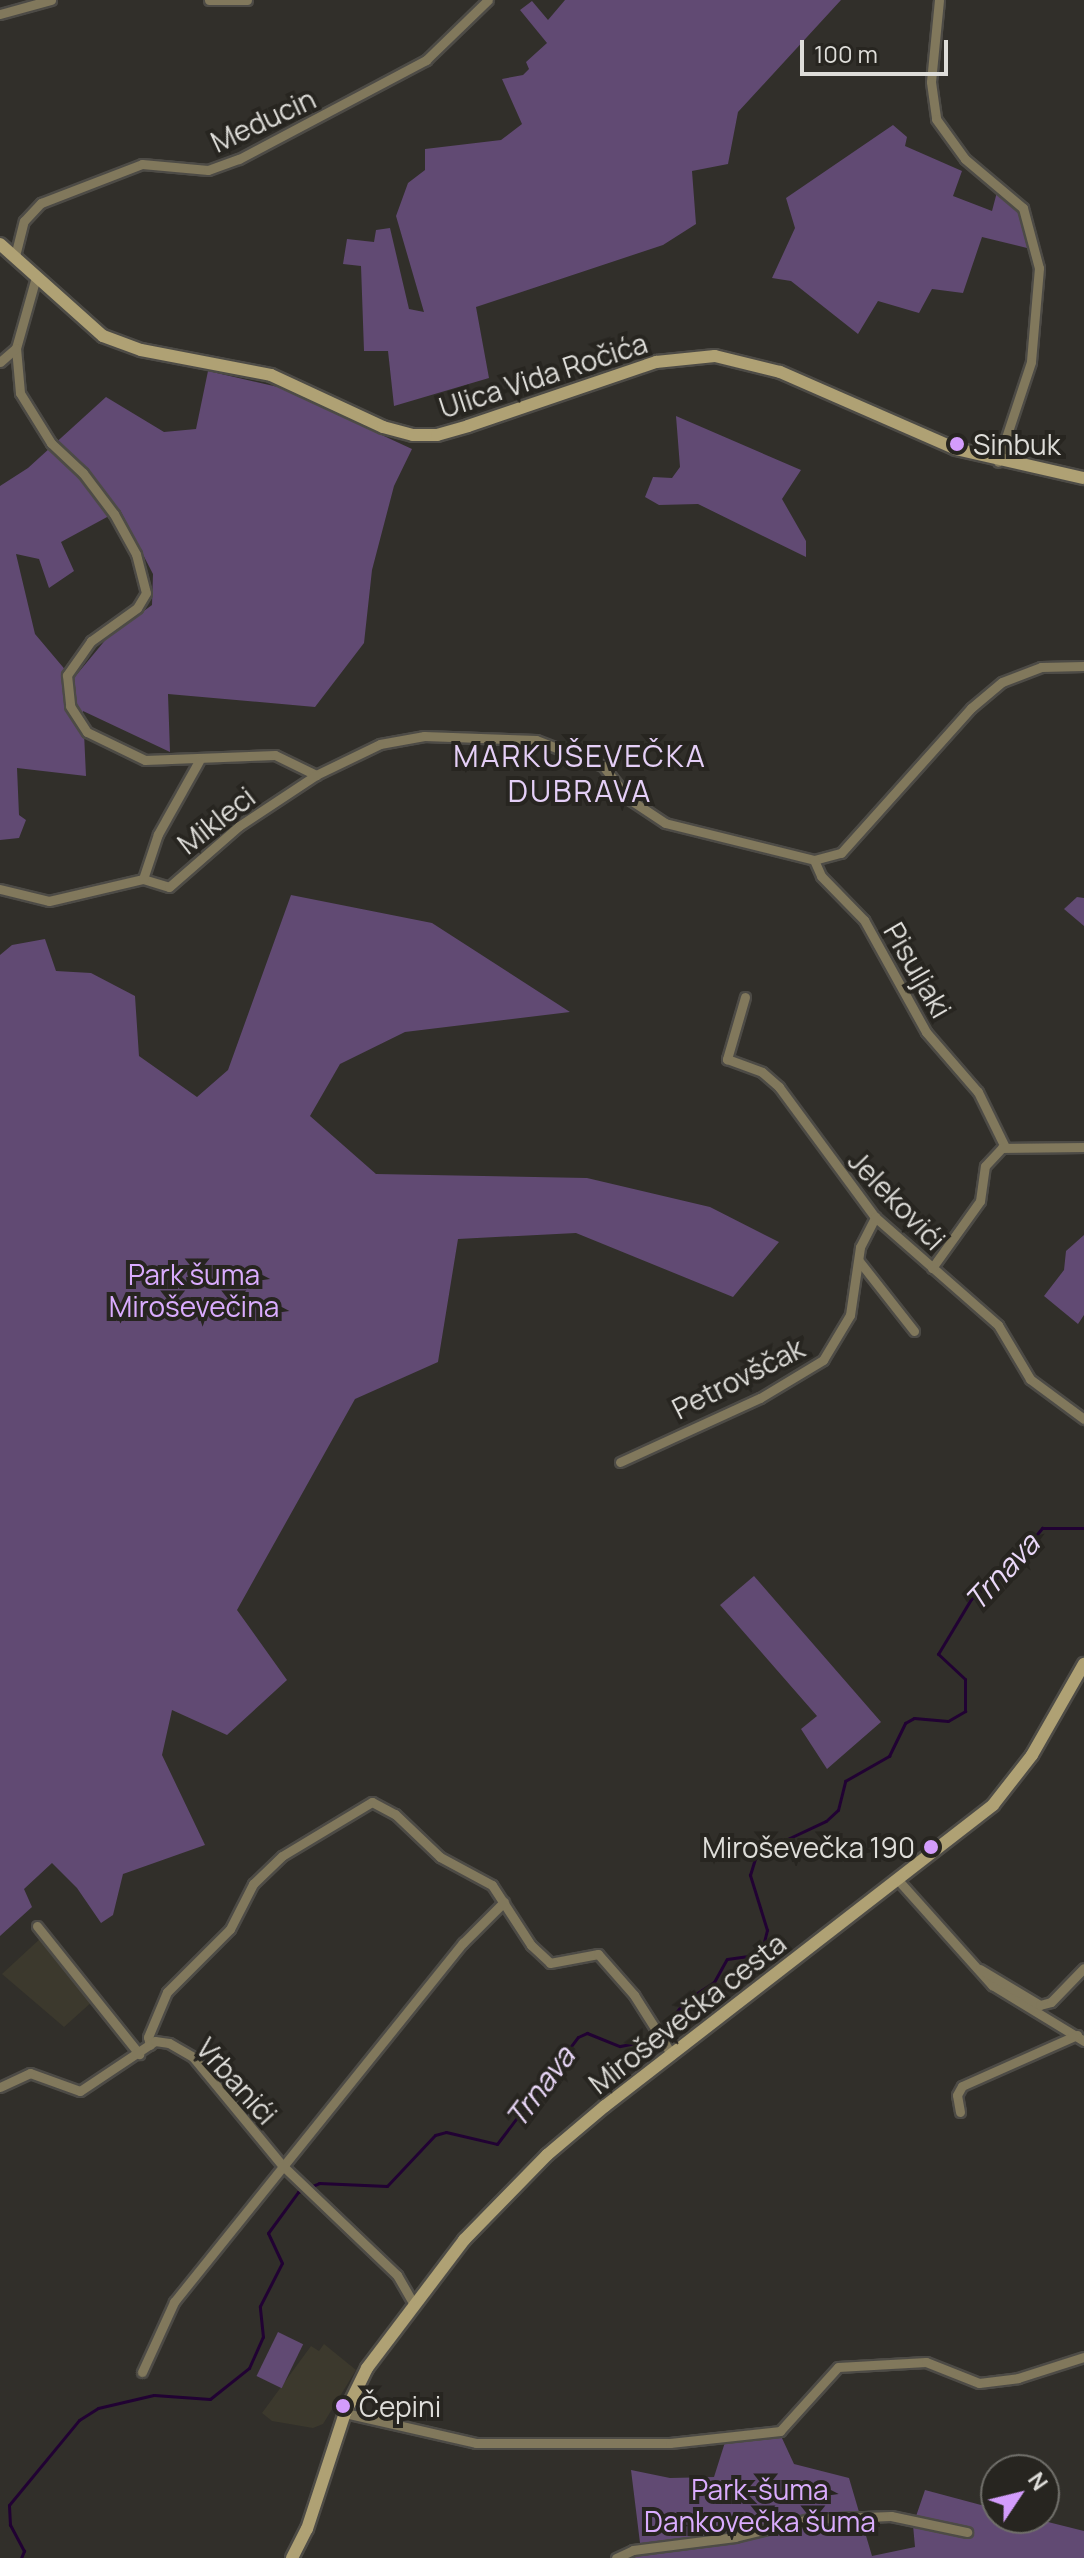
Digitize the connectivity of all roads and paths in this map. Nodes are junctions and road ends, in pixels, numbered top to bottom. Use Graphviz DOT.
graph roads {
  1 [pos="51,0"];
  2 [pos="209,0"];
  3 [pos="247,0"];
  4 [pos="488,0"];
  5 [pos="939,0"];
  6 [pos="0,14"];
  7 [pos="0,244"];
  8 [pos="15,256"];
  9 [pos="36,277"];
  10 [pos="16,348"];
  11 [pos="0,362"];
  12 [pos="998,462"];
  13 [pos="1084,478"];
  14 [pos="1084,666"];
  15 [pos="199,761"];
  16 [pos="316,775"];
  17 [pos="814,860"];
  18 [pos="143,879"];
  19 [pos="0,889"];
  20 [pos="745,997"];
  21 [pos="1005,1147"];
  22 [pos="1084,1147"];
  23 [pos="875,1217"];
  24 [pos="859,1261"];
  25 [pos="932,1268"];
  26 [pos="914,1331"];
  27 [pos="1084,1419"];
  28 [pos="620,1462"];
  29 [pos="1084,1664"];
  30 [pos="899,1881"];
  31 [pos="504,1902"];
  32 [pos="37,1926"];
  33 [pos="1084,1968"];
  34 [pos="980,1969"];
  35 [pos="1080,2038"];
  36 [pos="150,2045"];
  37 [pos="139,2054"];
  38 [pos="672,2055"];
  39 [pos="0,2087"];
  40 [pos="960,2112"];
  41 [pos="283,2166"];
  42 [pos="414,2304"];
  43 [pos="1084,2357"];
  44 [pos="142,2372"];
  45 [pos="345,2413"];
  46 [pos="967,2532"];
  47 [pos="292,2558"];
  48 [pos="616,2558"];
  1 -- 6 [label="street"];
  2 -- 3 [label="street"];
  4 -- 8 [label="street, Meducin"];
  5 -- 12 [label="street"];
  7 -- 8 [label="main road, Ulica Vida Ročića"];
  8 -- 9 [label="main road, Ulica Vida Ročića"];
  9 -- 10 [label="street"];
  9 -- 12 [label="main road, Ulica Vida Ročića"];
  10 -- 11 [label="street"];
  10 -- 15 [label="street"];
  12 -- 13 [label="main road, Ulica Vida Ročića"];
  14 -- 17 [label="street"];
  15 -- 16 [label="street"];
  15 -- 18 [label="street, Mikleci"];
  16 -- 17 [label="street"];
  16 -- 18 [label="street, Mikleci"];
  17 -- 21 [label="street, Pisuljaki"];
  18 -- 19 [label="street, Mikleci"];
  20 -- 23 [label="street, Jelekovići"];
  21 -- 22 [label="street"];
  21 -- 25 [label="street"];
  23 -- 24 [label="street, Petrovščak"];
  23 -- 25 [label="street, Jelekovići"];
  24 -- 26 [label="street"];
  24 -- 28 [label="street, Petrovščak"];
  25 -- 27 [label="street, Jelekovići"];
  29 -- 30 [label="main road, Miroševečka cesta"];
  30 -- 34 [label="street"];
  30 -- 38 [label="main road, Miroševečka cesta"];
  31 -- 36 [label="street"];
  31 -- 38 [label="street"];
  31 -- 41 [label="street"];
  32 -- 37 [label="street"];
  33 -- 34 [label="street"];
  34 -- 35 [label="street"];
  35 -- 40 [label="street"];
  36 -- 37 [label="street, Vrbanići"];
  36 -- 41 [label="street, Vrbanići"];
  37 -- 39 [label="street, Vrbanići"];
  38 -- 42 [label="main road, Miroševečka cesta"];
  41 -- 42 [label="street, Vrbanići"];
  41 -- 44 [label="street"];
  42 -- 45 [label="main road, Miroševečka cesta"];
  43 -- 45 [label="street"];
  45 -- 47 [label="main road, Miroševečka cesta"];
  46 -- 48 [label="street"];
}
